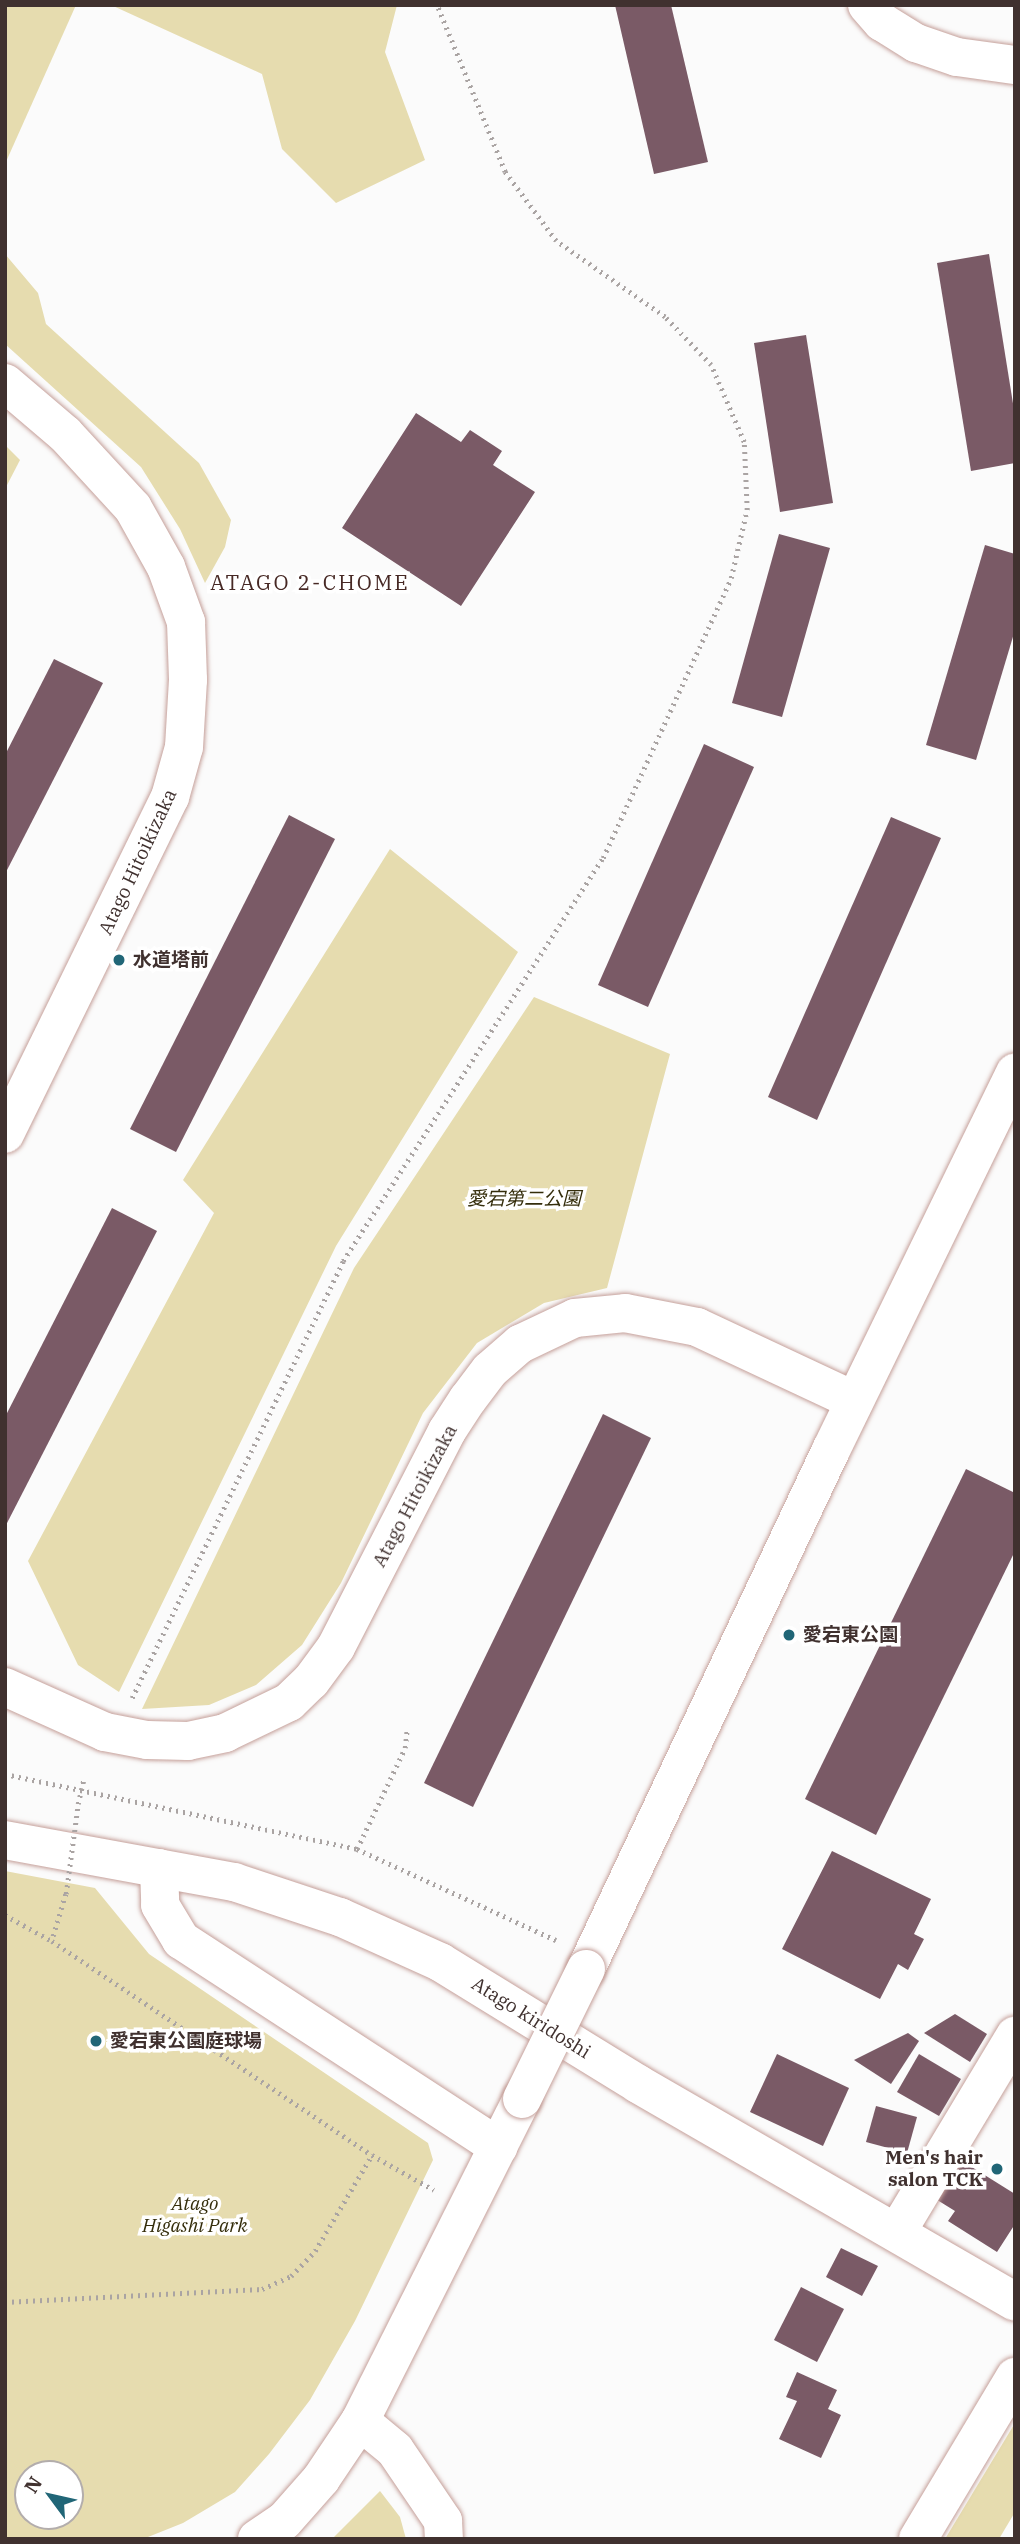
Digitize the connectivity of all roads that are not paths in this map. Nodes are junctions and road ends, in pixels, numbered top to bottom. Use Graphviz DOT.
graph roads {
  1 [pos="867,5"];
  2 [pos="1015,65"];
  3 [pos="5,383"];
  4 [pos="1015,1072"];
  5 [pos="5,1134"];
  6 [pos="855,1401"];
  7 [pos="5,1687"];
  8 [pos="5,1840"];
  9 [pos="159,1868"];
  10 [pos="1015,2036"];
  11 [pos="498,2147"];
  12 [pos="897,2232"];
  13 [pos="1015,2302"];
  14 [pos="1015,2377"];
  15 [pos="360,2421"];
  16 [pos="257,2539"];
  17 [pos="444,2539"];
  18 [pos="918,2539"];
  1 -- 2 [label="street"];
  3 -- 5 [label="street, Atago Hitoikizaka"];
  4 -- 6 [label="street"];
  6 -- 7 [label="street, Atago Hitoikizaka"];
  6 -- 11 [label="street, bridge"];
  8 -- 9 [label="street, Atago kiridoshi"];
  9 -- 11 [label="street"];
  9 -- 12 [label="street, Atago kiridoshi"];
  10 -- 12 [label="street"];
  11 -- 15 [label="street"];
  12 -- 13 [label="street, Atago kiridoshi"];
  14 -- 18 [label="street"];
  15 -- 16 [label="street"];
  15 -- 17 [label="street"];
}
